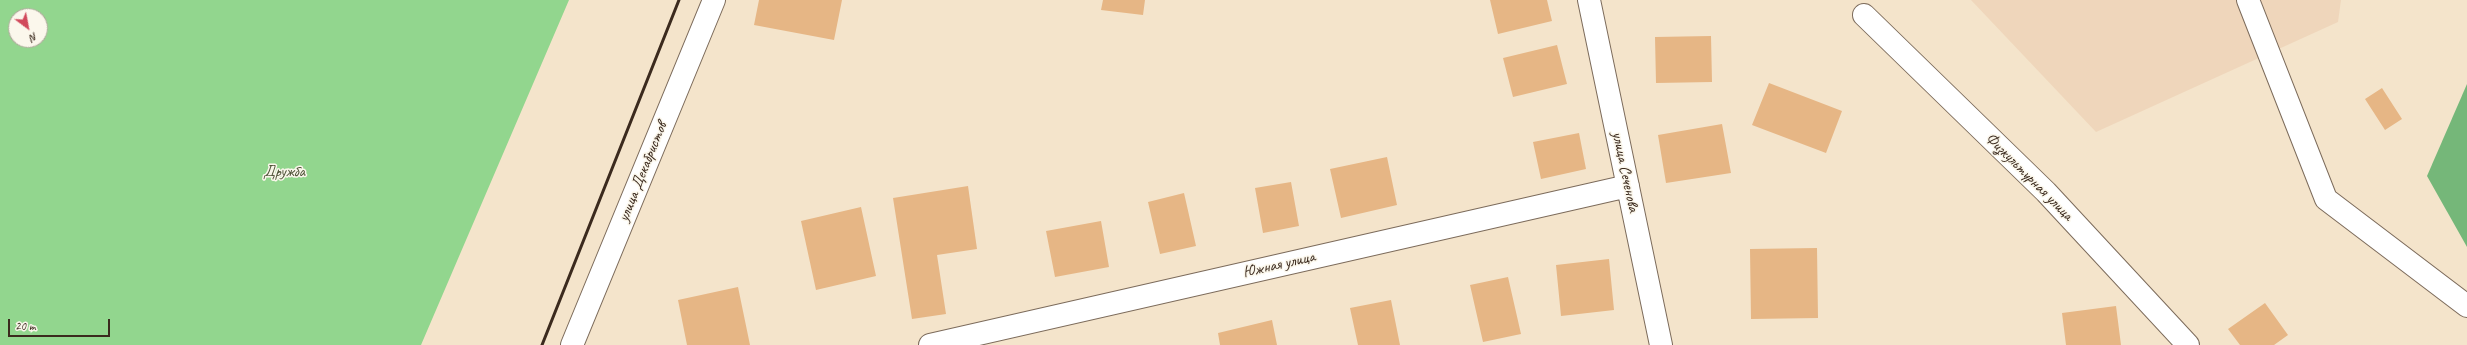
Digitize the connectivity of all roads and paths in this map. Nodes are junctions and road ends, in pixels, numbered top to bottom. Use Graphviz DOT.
graph roads {
  1 [pos="714,0"];
  2 [pos="1589,0"];
  3 [pos="2248,0"];
  4 [pos="1864,15"];
  5 [pos="1628,186"];
  6 [pos="2467,306"];
  7 [pos="572,345"];
  8 [pos="930,345"];
  9 [pos="1661,345"];
  10 [pos="2188,345"];
  1 -- 7 [label="street, улица Декабристов"];
  2 -- 5 [label="street, улица Сеченова"];
  3 -- 6 [label="street"];
  4 -- 10 [label="street, Физкультурная улица"];
  5 -- 8 [label="street, Южная улица"];
  5 -- 9 [label="street, улица Сеченова"];
}
